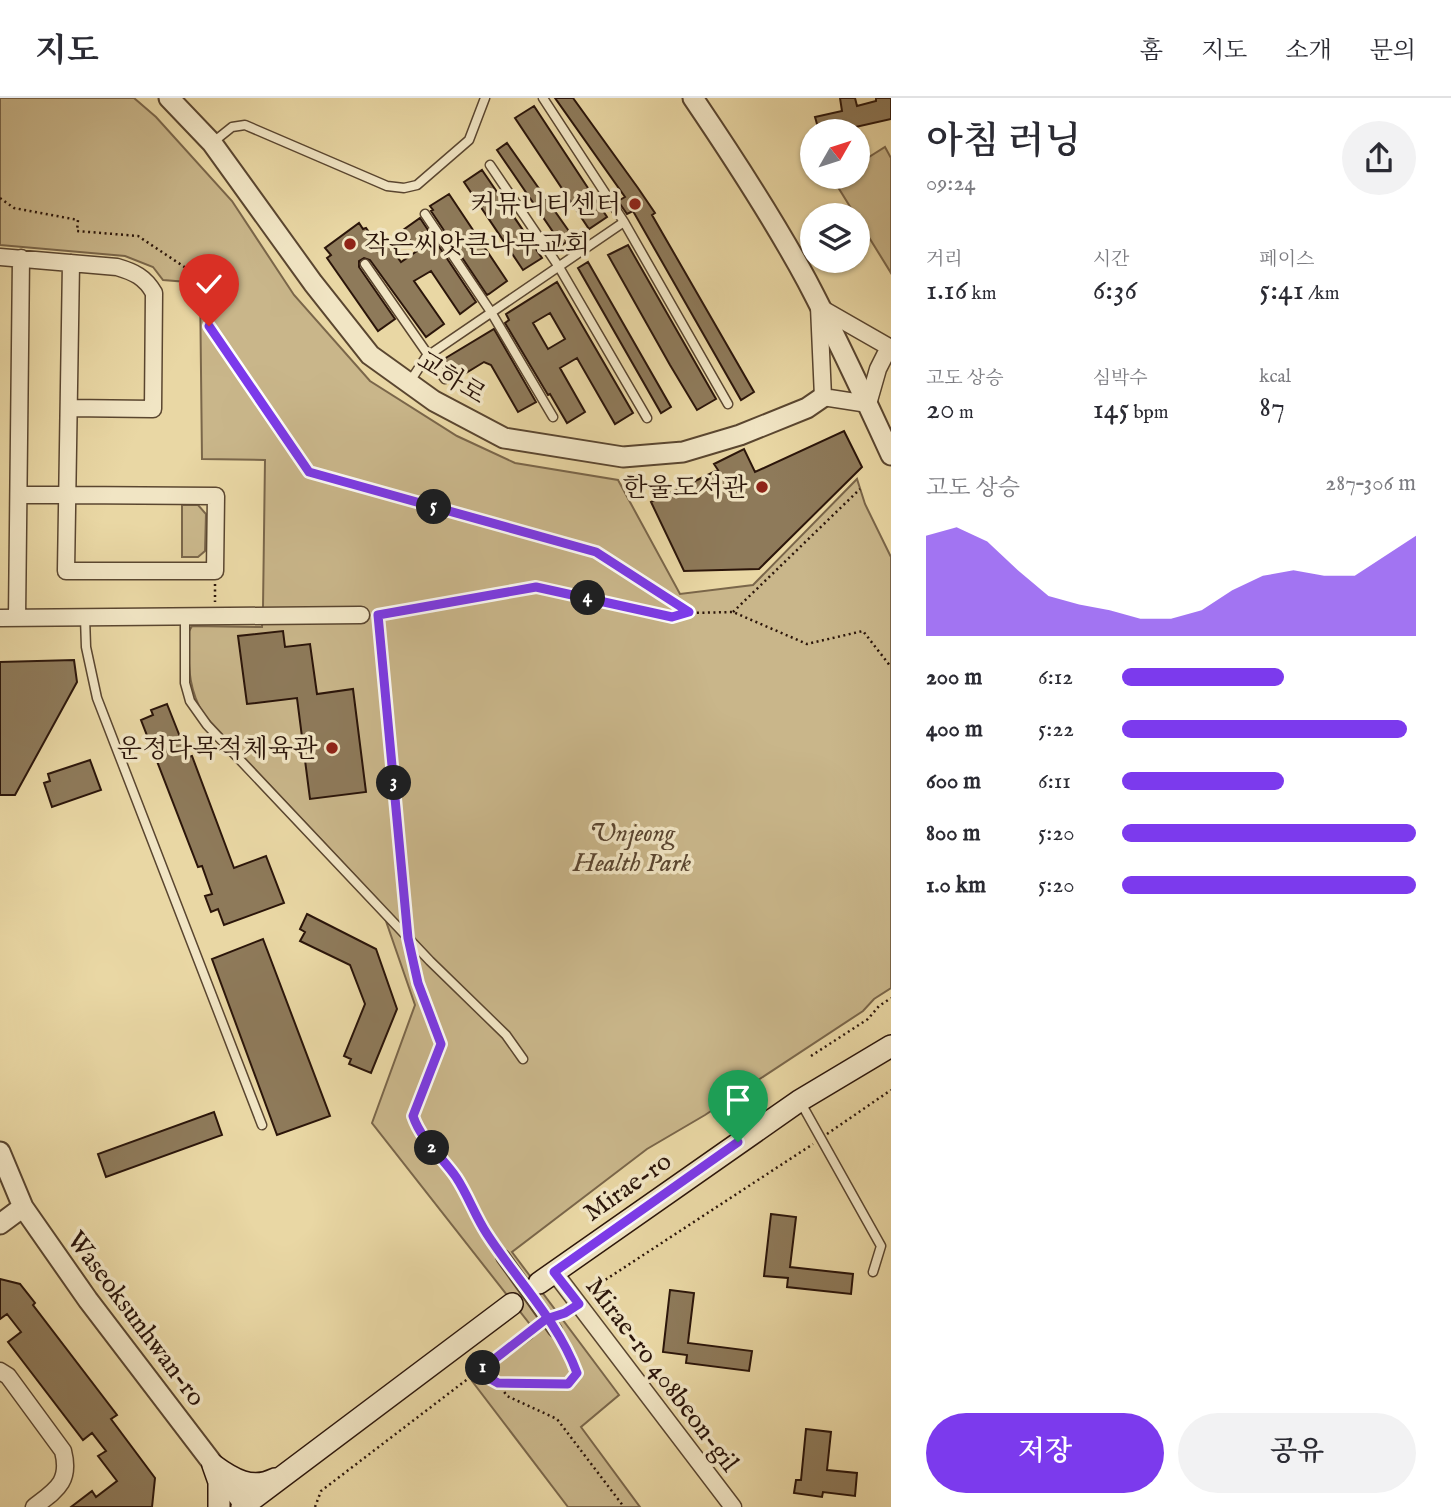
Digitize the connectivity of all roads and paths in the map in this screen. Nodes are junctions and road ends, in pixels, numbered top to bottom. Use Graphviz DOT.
graph roads {
  1 [pos="169,98"];
  2 [pos="485,98"];
  3 [pos="543,98"];
  4 [pos="693,98"];
  5 [pos="212,143"];
  6 [pos="490,164"];
  7 [pos="0,198"];
  8 [pos="425,214"];
  9 [pos="624,222"];
  10 [pos="0,257"];
  11 [pos="21,258"];
  12 [pos="71,262"];
  13 [pos="365,264"];
  14 [pos="559,267"];
  15 [pos="819,307"];
  16 [pos="491,312"];
  17 [pos="890,346"];
  18 [pos="430,354"];
  19 [pos="445,379"];
  20 [pos="409,383"];
  21 [pos="823,397"];
  22 [pos="728,404"];
  23 [pos="868,404"];
  24 [pos="69,408"];
  25 [pos="553,417"];
  26 [pos="647,418"];
  27 [pos="891,455"];
  28 [pos="860,489"];
  29 [pos="19,495"];
  30 [pos="67,495"];
  31 [pos="215,571"];
  32 [pos="689,612"];
  33 [pos="733,612"];
  34 [pos="361,615"];
  35 [pos="184,616"];
  36 [pos="216,616"];
  37 [pos="85,617"];
  38 [pos="0,618"];
  39 [pos="17,618"];
  40 [pos="891,667"];
  41 [pos="408,938"];
  42 [pos="891,998"];
  43 [pos="891,1046"];
  44 [pos="811,1056"];
  45 [pos="523,1059"];
  46 [pos="891,1090"];
  47 [pos="799,1101"];
  48 [pos="262,1125"];
  49 [pos="821,1139"];
  50 [pos="0,1152"];
  51 [pos="23,1207"];
  52 [pos="0,1224"];
  53 [pos="886,1247"];
  54 [pos="503,1257"];
  55 [pos="873,1272"];
  56 [pos="547,1277"];
  57 [pos="512,1304"];
  58 [pos="579,1304"];
  59 [pos="537,1326"];
  60 [pos="555,1330"];
  61 [pos="0,1371"];
  62 [pos="478,1372"];
  63 [pos="498,1383"];
  64 [pos="214,1465"];
  65 [pos="287,1473"];
  66 [pos="244,1506"];
  67 [pos="34,1507"];
  68 [pos="219,1507"];
  69 [pos="267,1507"];
  70 [pos="315,1507"];
  71 [pos="624,1507"];
  72 [pos="733,1507"];
  1 -- 5 [label="street, 교하로"];
  2 -- 5 [label="lane"];
  3 -- 9 [label="lane"];
  4 -- 15 [label="street"];
  5 -- 20 [label="street, 교하로"];
  6 -- 14 [label="lane"];
  7 -- 32 [label="path"];
  8 -- 16 [label="lane"];
  9 -- 14 [label="lane"];
  9 -- 22 [label="lane"];
  10 -- 11 [label="street"];
  11 -- 12 [label="street"];
  11 -- 29 [label="street"];
  12 -- 24 [label="street"];
  12 -- 24 [label="street"];
  13 -- 18 [label="lane"];
  14 -- 16 [label="lane"];
  14 -- 26 [label="lane"];
  15 -- 17 [label="street"];
  15 -- 21 [label="street"];
  15 -- 23 [label="street"];
  16 -- 18 [label="lane"];
  16 -- 25 [label="lane"];
  17 -- 23 [label="street"];
  18 -- 19 [label="lane"];
  18 -- 20 [label="lane"];
  20 -- 21 [label="street, 교하로"];
  21 -- 23 [label="street"];
  23 -- 27 [label="street"];
  24 -- 30 [label="street"];
  28 -- 33 [label="path"];
  29 -- 30 [label="street"];
  29 -- 39 [label="street"];
  30 -- 31 [label="street"];
  30 -- 31 [label="street"];
  31 -- 36 [label="path"];
  32 -- 33 [label="path"];
  32 -- 41 [label="path"];
  33 -- 40 [label="path"];
  34 -- 36 [label="street"];
  35 -- 36 [label="street"];
  35 -- 37 [label="street"];
  35 -- 41 [label="lane"];
  37 -- 39 [label="street"];
  37 -- 48 [label="lane"];
  38 -- 39 [label="street"];
  41 -- 45 [label="lane"];
  41 -- 54 [label="path"];
  42 -- 44 [label="path"];
  43 -- 47 [label="main road, Mirae-ro"];
  46 -- 49 [label="path"];
  47 -- 49 [label="lane"];
  47 -- 56 [label="main road, Mirae-ro"];
  49 -- 53 [label="lane"];
  49 -- 58 [label="path"];
  50 -- 51 [label="street, Waseoksunhwan-ro"];
  51 -- 52 [label="street"];
  51 -- 64 [label="street, Waseoksunhwan-ro"];
  53 -- 55 [label="lane"];
  54 -- 60 [label="street"];
  56 -- 58 [label="street, Mirae-ro 408beon-gil"];
  57 -- 65 [label="main road"];
  58 -- 72 [label="street, Mirae-ro 408beon-gil"];
  59 -- 62 [label="path"];
  60 -- 63 [label="path"];
  61 -- 67 [label="street"];
  62 -- 63 [label="path"];
  62 -- 70 [label="path"];
  63 -- 71 [label="path"];
  64 -- 65 [label="main road"];
  64 -- 66 [label="street, Waseoksunhwan-ro"];
  64 -- 68 [label="main road"];
  65 -- 66 [label="main road"];
  65 -- 69 [label="main road"];
}
